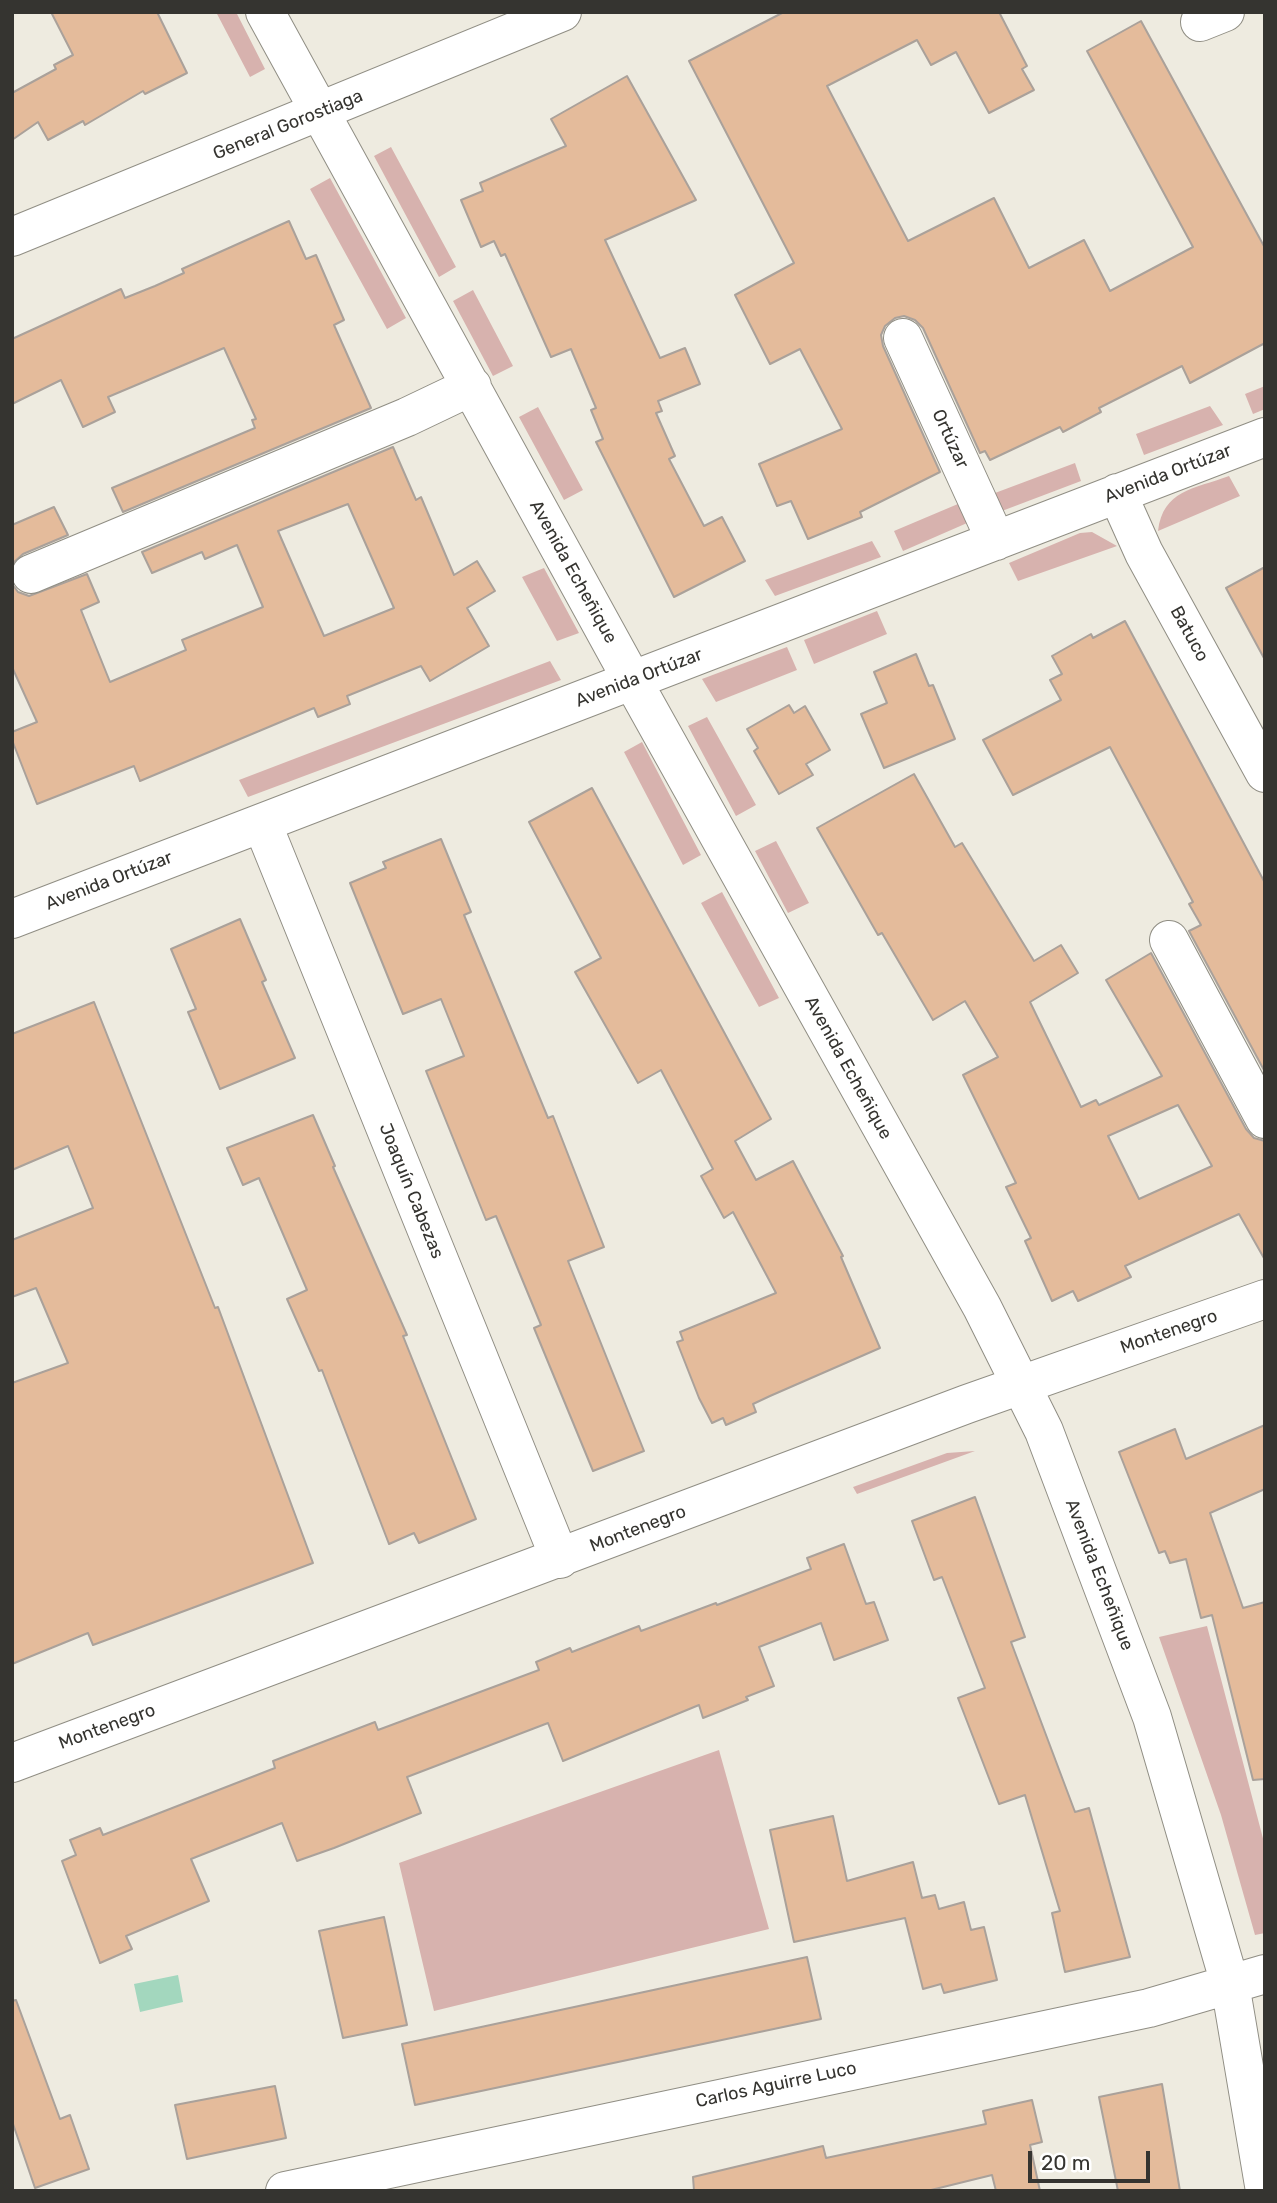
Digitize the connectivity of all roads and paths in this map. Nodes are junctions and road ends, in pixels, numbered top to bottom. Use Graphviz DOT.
graph roads {
  1 [pos="265,12"];
  2 [pos="562,12"];
  3 [pos="322,111"];
  4 [pos="12,237"];
  5 [pos="903,338"];
  6 [pos="472,386"];
  7 [pos="1265,437"];
  8 [pos="1118,494"];
  9 [pos="996,541"];
  10 [pos="31,574"];
  11 [pos="632,680"];
  12 [pos="1265,773"];
  13 [pos="262,823"];
  14 [pos="12,919"];
  15 [pos="1169,940"];
  16 [pos="1265,1119"];
  17 [pos="1265,1298"];
  18 [pos="1022,1385"];
  19 [pos="559,1559"];
  20 [pos="12,1763"];
  21 [pos="1247,1979"];
  22 [pos="285,2191"];
  23 [pos="1265,2191"];
  1 -- 3 [label="street, Avenida Echeñique"];
  2 -- 3 [label="street, General Gorostiaga"];
  3 -- 4 [label="street, General Gorostiaga"];
  3 -- 6 [label="street, Avenida Echeñique"];
  5 -- 9 [label="street, Ortúzar"];
  6 -- 10 [label="street"];
  6 -- 11 [label="street, Avenida Echeñique"];
  7 -- 8 [label="street, Avenida Ortúzar"];
  8 -- 9 [label="street, Avenida Ortúzar"];
  8 -- 12 [label="street, Batuco"];
  9 -- 11 [label="street, Avenida Ortúzar"];
  11 -- 13 [label="street, Avenida Ortúzar"];
  11 -- 18 [label="street, Avenida Echeñique"];
  13 -- 14 [label="street, Avenida Ortúzar"];
  13 -- 19 [label="street, Joaquín Cabezas"];
  15 -- 16 [label="street"];
  17 -- 18 [label="street, Montenegro"];
  18 -- 19 [label="street, Montenegro"];
  18 -- 21 [label="street, Avenida Echeñique"];
  19 -- 20 [label="street, Montenegro"];
  21 -- 22 [label="street, Carlos Aguirre Luco"];
  21 -- 23 [label="street, Avenida Echeñique"];
}
